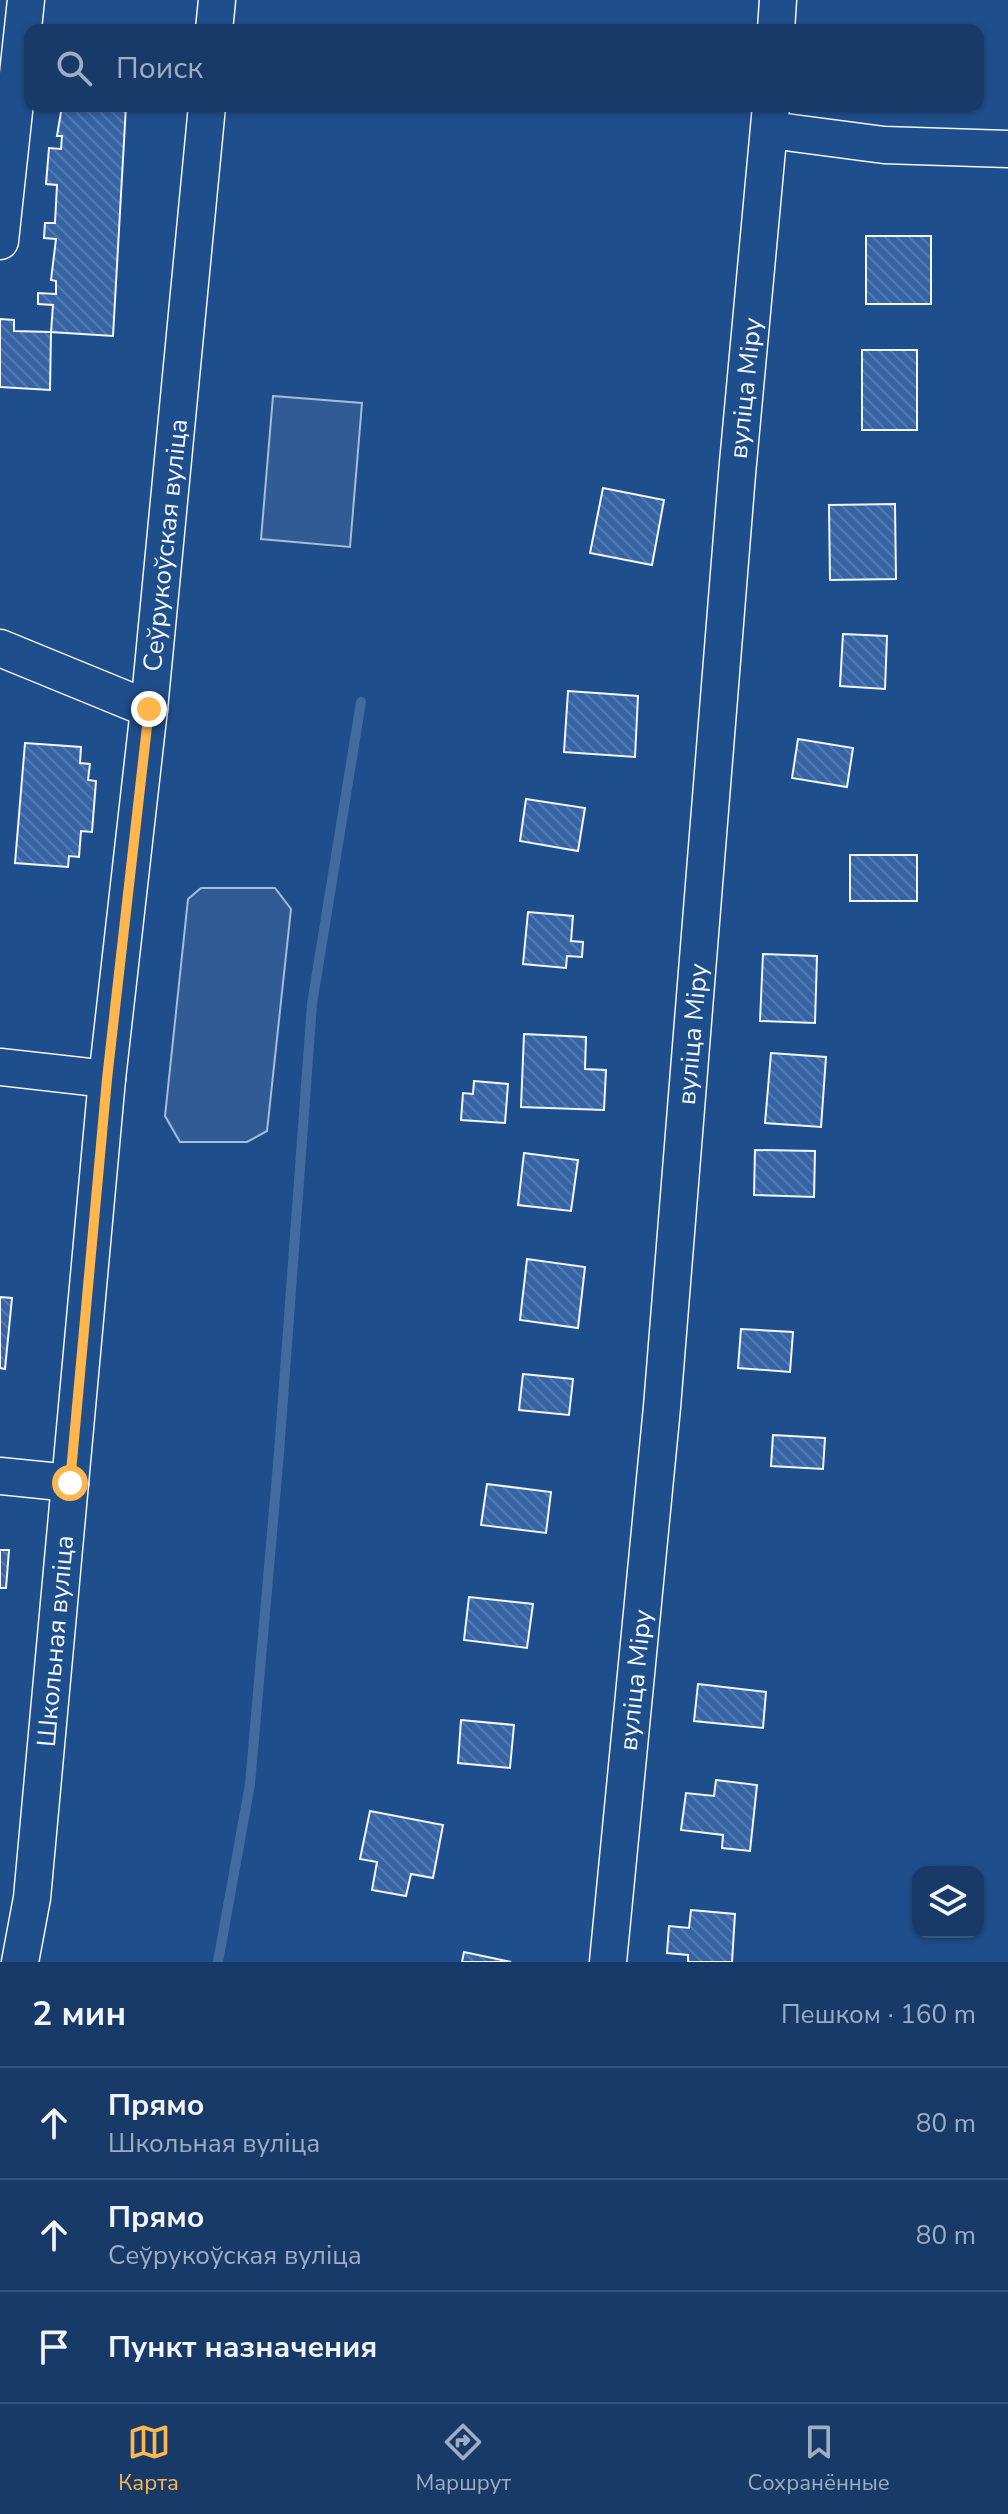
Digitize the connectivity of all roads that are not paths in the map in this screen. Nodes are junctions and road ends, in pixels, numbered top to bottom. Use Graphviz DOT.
graph roads {
  1 [pos="26,0"];
  2 [pos="217,0"];
  3 [pos="778,0"];
  4 [pos="215,24"];
  5 [pos="776,24"];
  6 [pos="206,112"];
  7 [pos="771,118"];
  8 [pos="1008,149"];
  9 [pos="0,241"];
  10 [pos="0,648"];
  11 [pos="149,709"];
  12 [pos="0,1067"];
  13 [pos="107,1079"];
  14 [pos="0,1476"];
  15 [pos="70,1483"];
  16 [pos="20,1962"];
  17 [pos="608,1962"];
  1 -- 9 [label="street"];
  2 -- 4 [label="street"];
  3 -- 5 [label="street"];
  6 -- 11 [label="street, Сеўрукоўская вуліца"];
  7 -- 8 [label="street"];
  7 -- 17 [label="street, вуліца Міру"];
  10 -- 11 [label="street"];
  11 -- 13 [label="street, Сеўрукоўская вуліца"];
  12 -- 13 [label="street"];
  13 -- 15 [label="street, Школьная вуліца"];
  14 -- 15 [label="street"];
  15 -- 16 [label="street, Школьная вуліца"];
}
